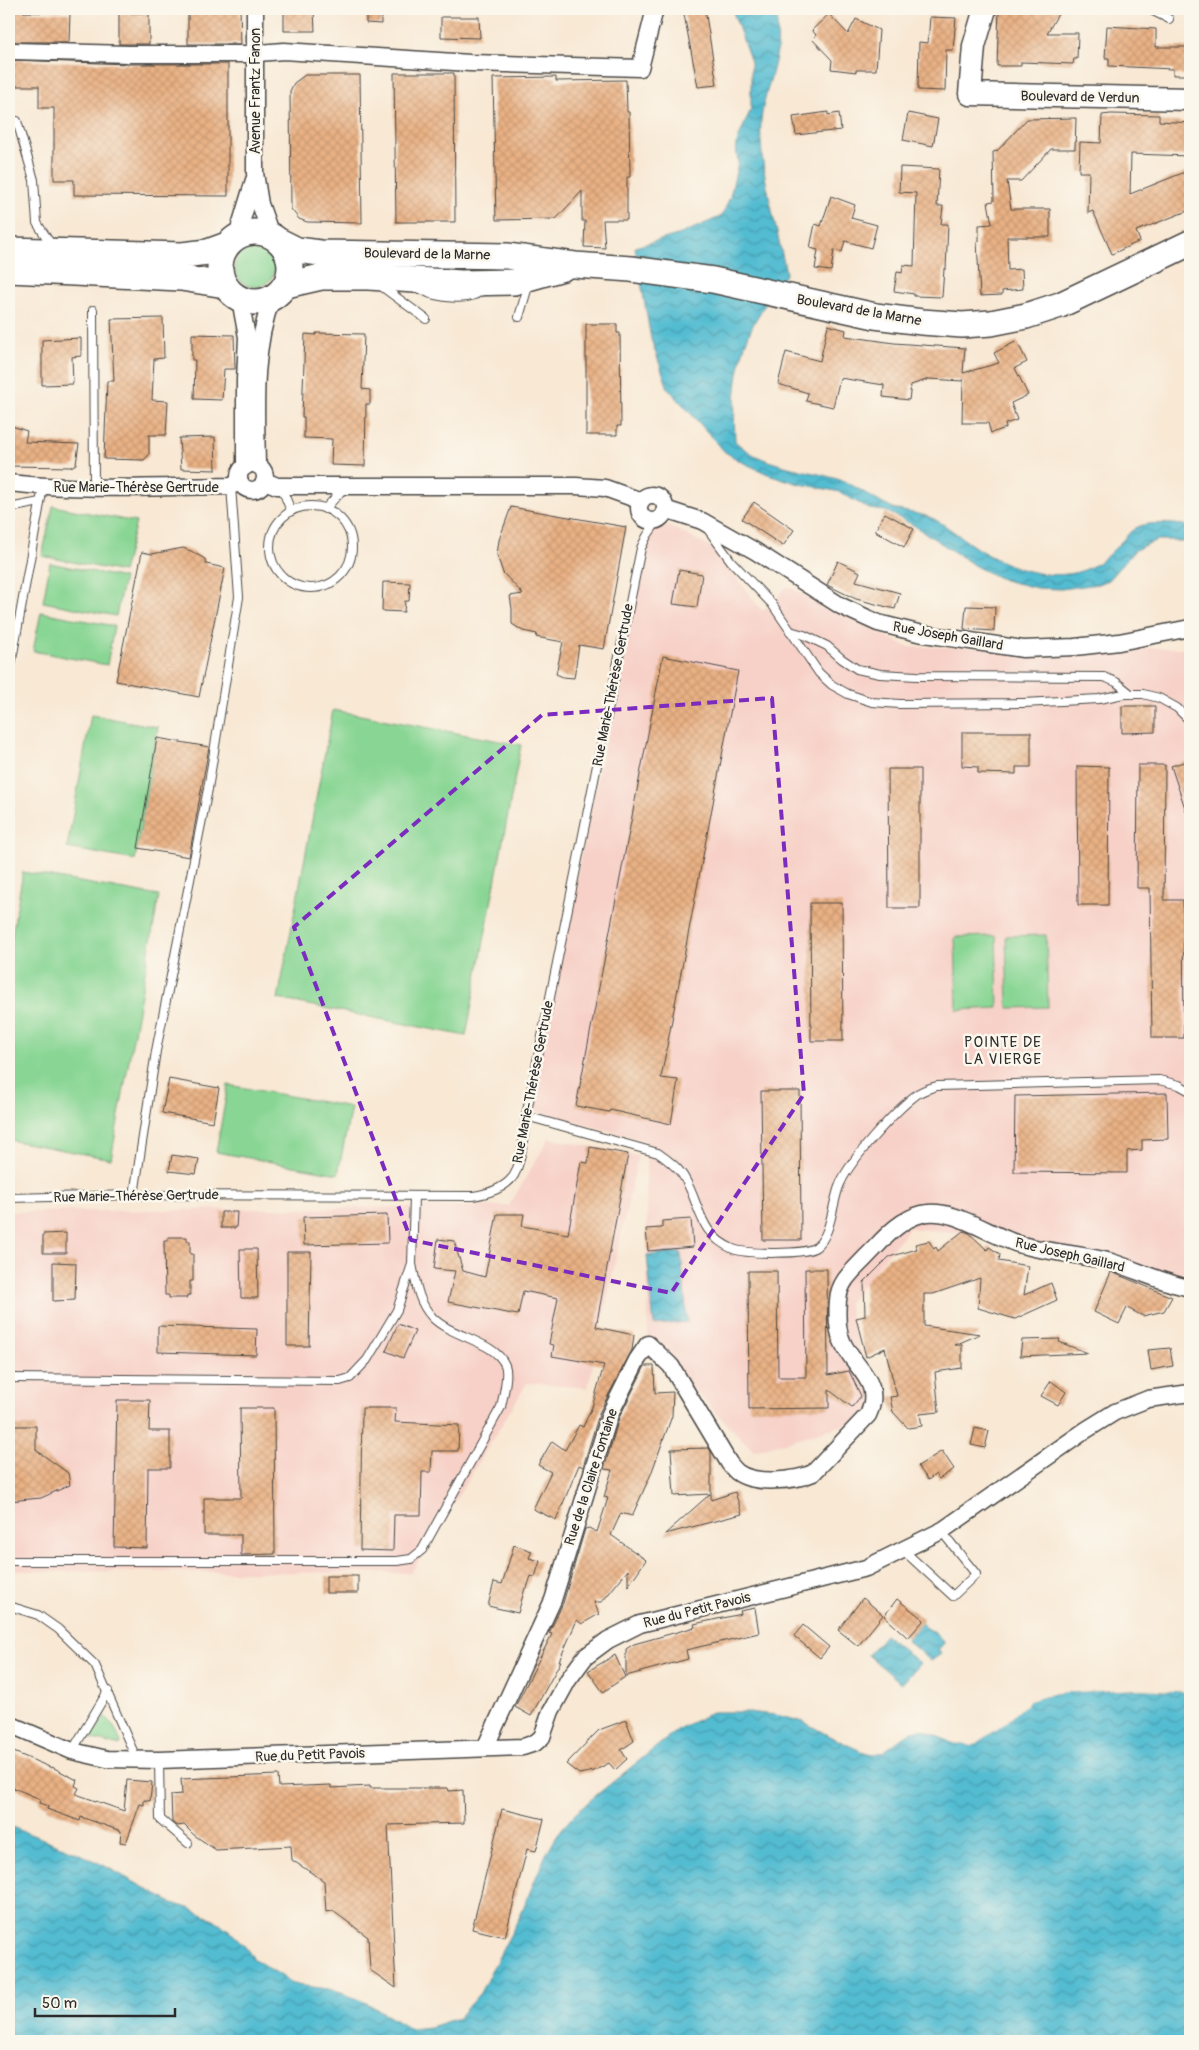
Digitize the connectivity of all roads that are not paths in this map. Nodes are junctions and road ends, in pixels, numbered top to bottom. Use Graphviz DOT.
graph roads {
  1 [pos="255,9"];
  2 [pos="655,9"];
  3 [pos="985,9"];
  4 [pos="1149,9"];
  5 [pos="1170,19"];
  6 [pos="14,51"];
  7 [pos="256,53"];
  8 [pos="1190,99"];
  9 [pos="17,121"];
  10 [pos="255,173"];
  11 [pos="276,238"];
  12 [pos="232,241"];
  13 [pos="1190,243"];
  14 [pos="9,250"];
  15 [pos="56,252"];
  16 [pos="575,265"];
  17 [pos="9,270"];
  18 [pos="531,276"];
  19 [pos="369,277"];
  20 [pos="279,291"];
  21 [pos="233,292"];
  22 [pos="93,310"];
  23 [pos="519,317"];
  24 [pos="426,319"];
  25 [pos="243,475"];
  26 [pos="265,481"];
  27 [pos="9,483"];
  28 [pos="281,486"];
  29 [pos="346,486"];
  30 [pos="94,488"];
  31 [pos="41,494"];
  32 [pos="9,508"];
  33 [pos="325,509"];
  34 [pos="291,511"];
  35 [pos="662,515"];
  36 [pos="702,521"];
  37 [pos="1190,628"];
  38 [pos="790,631"];
  39 [pos="9,676"];
  40 [pos="1131,694"];
  41 [pos="1190,721"];
  42 [pos="1190,1091"];
  43 [pos="526,1116"];
  44 [pos="134,1195"];
  45 [pos="414,1197"];
  46 [pos="9,1198"];
  47 [pos="412,1264"];
  48 [pos="1190,1288"];
  49 [pos="9,1378"];
  50 [pos="1190,1393"];
  51 [pos="813,1473"];
  52 [pos="942,1530"];
  53 [pos="903,1550"];
  54 [pos="9,1561"];
  55 [pos="9,1606"];
  56 [pos="108,1691"];
  57 [pos="9,1724"];
  58 [pos="485,1748"];
  59 [pos="72,1751"];
  60 [pos="137,1760"];
  61 [pos="159,1760"];
  62 [pos="188,1842"];
  1 -- 7 [label="street, Avenue Frantz Fanon"];
  2 -- 7 [label="street"];
  3 -- 8 [label="main road, Boulevard de Verdun"];
  4 -- 5 [label="lane"];
  6 -- 7 [label="street"];
  7 -- 10 [label="street, Avenue Frantz Fanon"];
  9 -- 15 [label="lane"];
  10 -- 11 [label="street, Avenue Frantz Fanon"];
  10 -- 12 [label="street, Avenue Frantz Fanon"];
  11 -- 12 [label="main road"];
  11 -- 16 [label="main road, Boulevard de la Marne"];
  11 -- 20 [label="main road"];
  12 -- 15 [label="main road"];
  12 -- 21 [label="main road"];
  13 -- 16 [label="main road, Boulevard de la Marne"];
  14 -- 15 [label="main road"];
  16 -- 18 [label="main road, Boulevard de la Marne"];
  17 -- 21 [label="main road"];
  18 -- 19 [label="main road, Boulevard de la Marne"];
  18 -- 23 [label="lane"];
  19 -- 20 [label="main road, Boulevard de la Marne"];
  19 -- 24 [label="lane"];
  20 -- 21 [label="main road"];
  20 -- 25 [label="street"];
  21 -- 25 [label="street"];
  22 -- 30 [label="lane"];
  25 -- 26 [label="street"];
  25 -- 26 [label="street, Rue Marie-Thérèse Gertrude"];
  25 -- 30 [label="street, Rue Marie-Thérèse Gertrude"];
  25 -- 44 [label="lane"];
  26 -- 28 [label="street"];
  27 -- 31 [label="street"];
  28 -- 29 [label="street"];
  28 -- 34 [label="lane"];
  29 -- 33 [label="lane"];
  29 -- 35 [label="street, Rue Joseph Gaillard"];
  30 -- 31 [label="street, Rue Marie-Thérèse Gertrude"];
  31 -- 32 [label="lane"];
  31 -- 39 [label="lane, Rue Marie-Thérèse Gertrude"];
  33 -- 34 [label="lane"];
  33 -- 34 [label="lane"];
  35 -- 36 [label="street, Rue Joseph Gaillard"];
  35 -- 43 [label="lane, Rue Marie-Thérèse Gertrude"];
  36 -- 37 [label="street, Rue Joseph Gaillard"];
  36 -- 38 [label="lane"];
  38 -- 40 [label="lane"];
  38 -- 40 [label="lane"];
  40 -- 41 [label="lane"];
  42 -- 43 [label="lane"];
  43 -- 45 [label="lane, Rue Marie-Thérèse Gertrude"];
  44 -- 45 [label="lane, Rue Marie-Thérèse Gertrude"];
  44 -- 46 [label="lane, Rue Marie-Thérèse Gertrude"];
  45 -- 47 [label="lane"];
  47 -- 49 [label="lane"];
  47 -- 54 [label="lane"];
  48 -- 51 [label="street, Rue Joseph Gaillard"];
  50 -- 52 [label="street, Rue du Petit Pavois"];
  51 -- 58 [label="street, Rue de la Claire Fontaine"];
  52 -- 53 [label="street, Rue du Petit Pavois"];
  52 -- 53 [label="lane"];
  53 -- 58 [label="street, Rue du Petit Pavois"];
  55 -- 56 [label="lane"];
  56 -- 59 [label="lane"];
  56 -- 60 [label="lane"];
  57 -- 59 [label="street, Rue du Petit Pavois"];
  58 -- 61 [label="street, Rue du Petit Pavois"];
  59 -- 60 [label="street, Rue du Petit Pavois"];
  60 -- 61 [label="street, Rue du Petit Pavois"];
  61 -- 62 [label="lane"];
}
